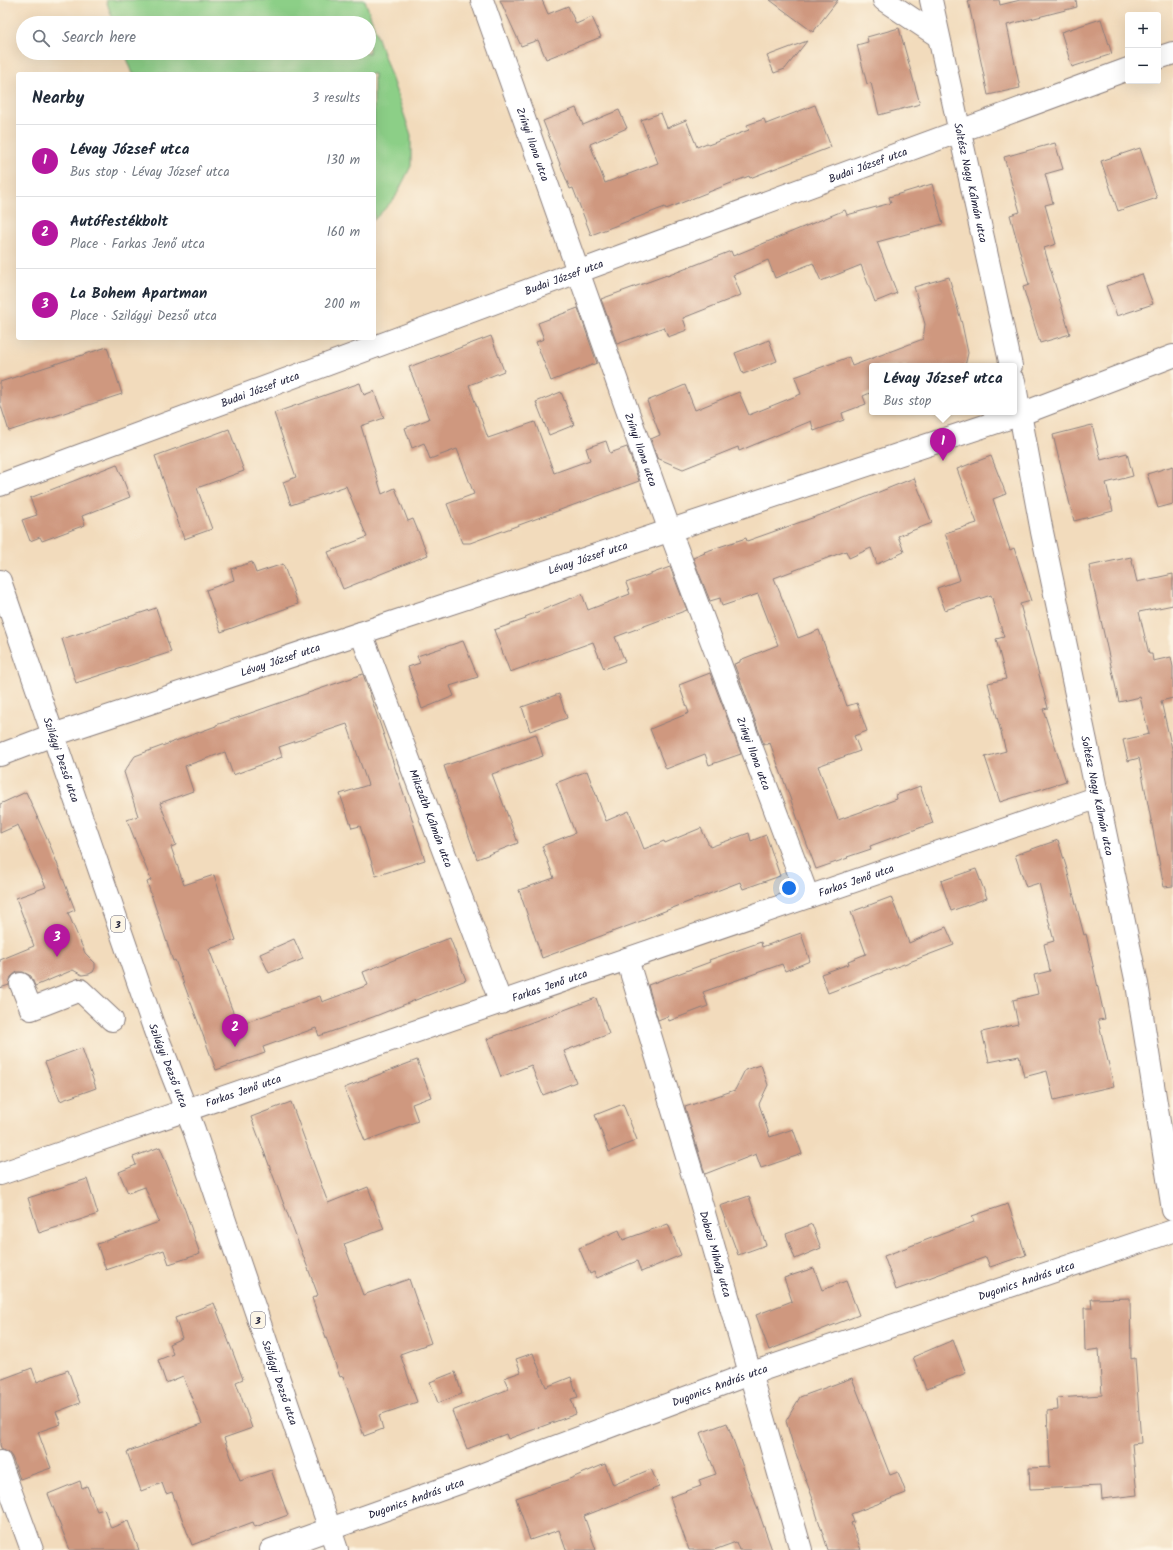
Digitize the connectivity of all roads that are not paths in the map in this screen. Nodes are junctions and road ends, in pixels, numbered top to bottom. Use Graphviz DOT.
graph roads {
  1 [pos="482,0"];
  2 [pos="884,0"];
  3 [pos="931,0"];
  4 [pos="938,36"];
  5 [pos="1173,53"];
  6 [pos="1161,57"];
  7 [pos="1125,70"];
  8 [pos="959,132"];
  9 [pos="578,272"];
  10 [pos="1173,356"];
  11 [pos="1010,363"];
  12 [pos="1017,396"];
  13 [pos="1021,414"];
  14 [pos="0,485"];
  15 [pos="670,531"];
  16 [pos="0,581"];
  17 [pos="361,633"];
  18 [pos="53,735"];
  19 [pos="0,754"];
  20 [pos="1099,797"];
  21 [pos="808,897"];
  22 [pos="627,959"];
  23 [pos="21,984"];
  24 [pos="501,1003"];
  25 [pos="112,1020"];
  26 [pos="186,1111"];
  27 [pos="0,1174"];
  28 [pos="1173,1210"];
  29 [pos="1173,1232"];
  30 [pos="749,1374"];
  31 [pos="0,1462"];
  32 [pos="333,1540"];
  33 [pos="32,1550"];
  34 [pos="271,1550"];
  35 [pos="801,1550"];
  1 -- 9 [label="street, Zrínyi Ilona utca"];
  2 -- 4 [label="street"];
  3 -- 4 [label="street, Soltész Nagy Kálmán utca"];
  4 -- 8 [label="street, Soltész Nagy Kálmán utca"];
  5 -- 6 [label="street"];
  7 -- 8 [label="street, Budai József utca"];
  8 -- 9 [label="street, Budai József utca"];
  8 -- 11 [label="street, Soltész Nagy Kálmán utca"];
  9 -- 14 [label="street, Budai József utca"];
  9 -- 15 [label="street, Zrínyi Ilona utca"];
  10 -- 13 [label="street, Lévay József utca"];
  12 -- 13 [label="street, Soltész Nagy Kálmán utca"];
  13 -- 15 [label="street, Lévay József utca"];
  13 -- 20 [label="street, Soltész Nagy Kálmán utca"];
  15 -- 17 [label="street, Lévay József utca"];
  15 -- 21 [label="street, Zrínyi Ilona utca"];
  16 -- 18 [label="street, Szilágyi Dezső utca / 3"];
  17 -- 18 [label="street, Lévay József utca"];
  17 -- 24 [label="street, Mikszáth Kálmán utca"];
  18 -- 19 [label="street, Lévay József utca"];
  18 -- 26 [label="street, Szilágyi Dezső utca / 3"];
  20 -- 21 [label="street, Farkas Jenő utca"];
  20 -- 28 [label="street, Soltész Nagy Kálmán utca"];
  21 -- 22 [label="street, Farkas Jenő utca"];
  22 -- 24 [label="street, Farkas Jenő utca"];
  22 -- 30 [label="street, Dobozi Mihály utca"];
  23 -- 25 [label="street"];
  24 -- 26 [label="street, Farkas Jenő utca"];
  26 -- 27 [label="street, Farkas Jenő utca"];
  26 -- 32 [label="street, Szilágyi Dezső utca / 3"];
  29 -- 30 [label="street, Dugonics András utca"];
  30 -- 32 [label="street, Dugonics András utca"];
  30 -- 35 [label="street, Dobozi Mihály utca"];
  31 -- 33 [label="street"];
  32 -- 34 [label="street, Dugonics András utca"];
}
